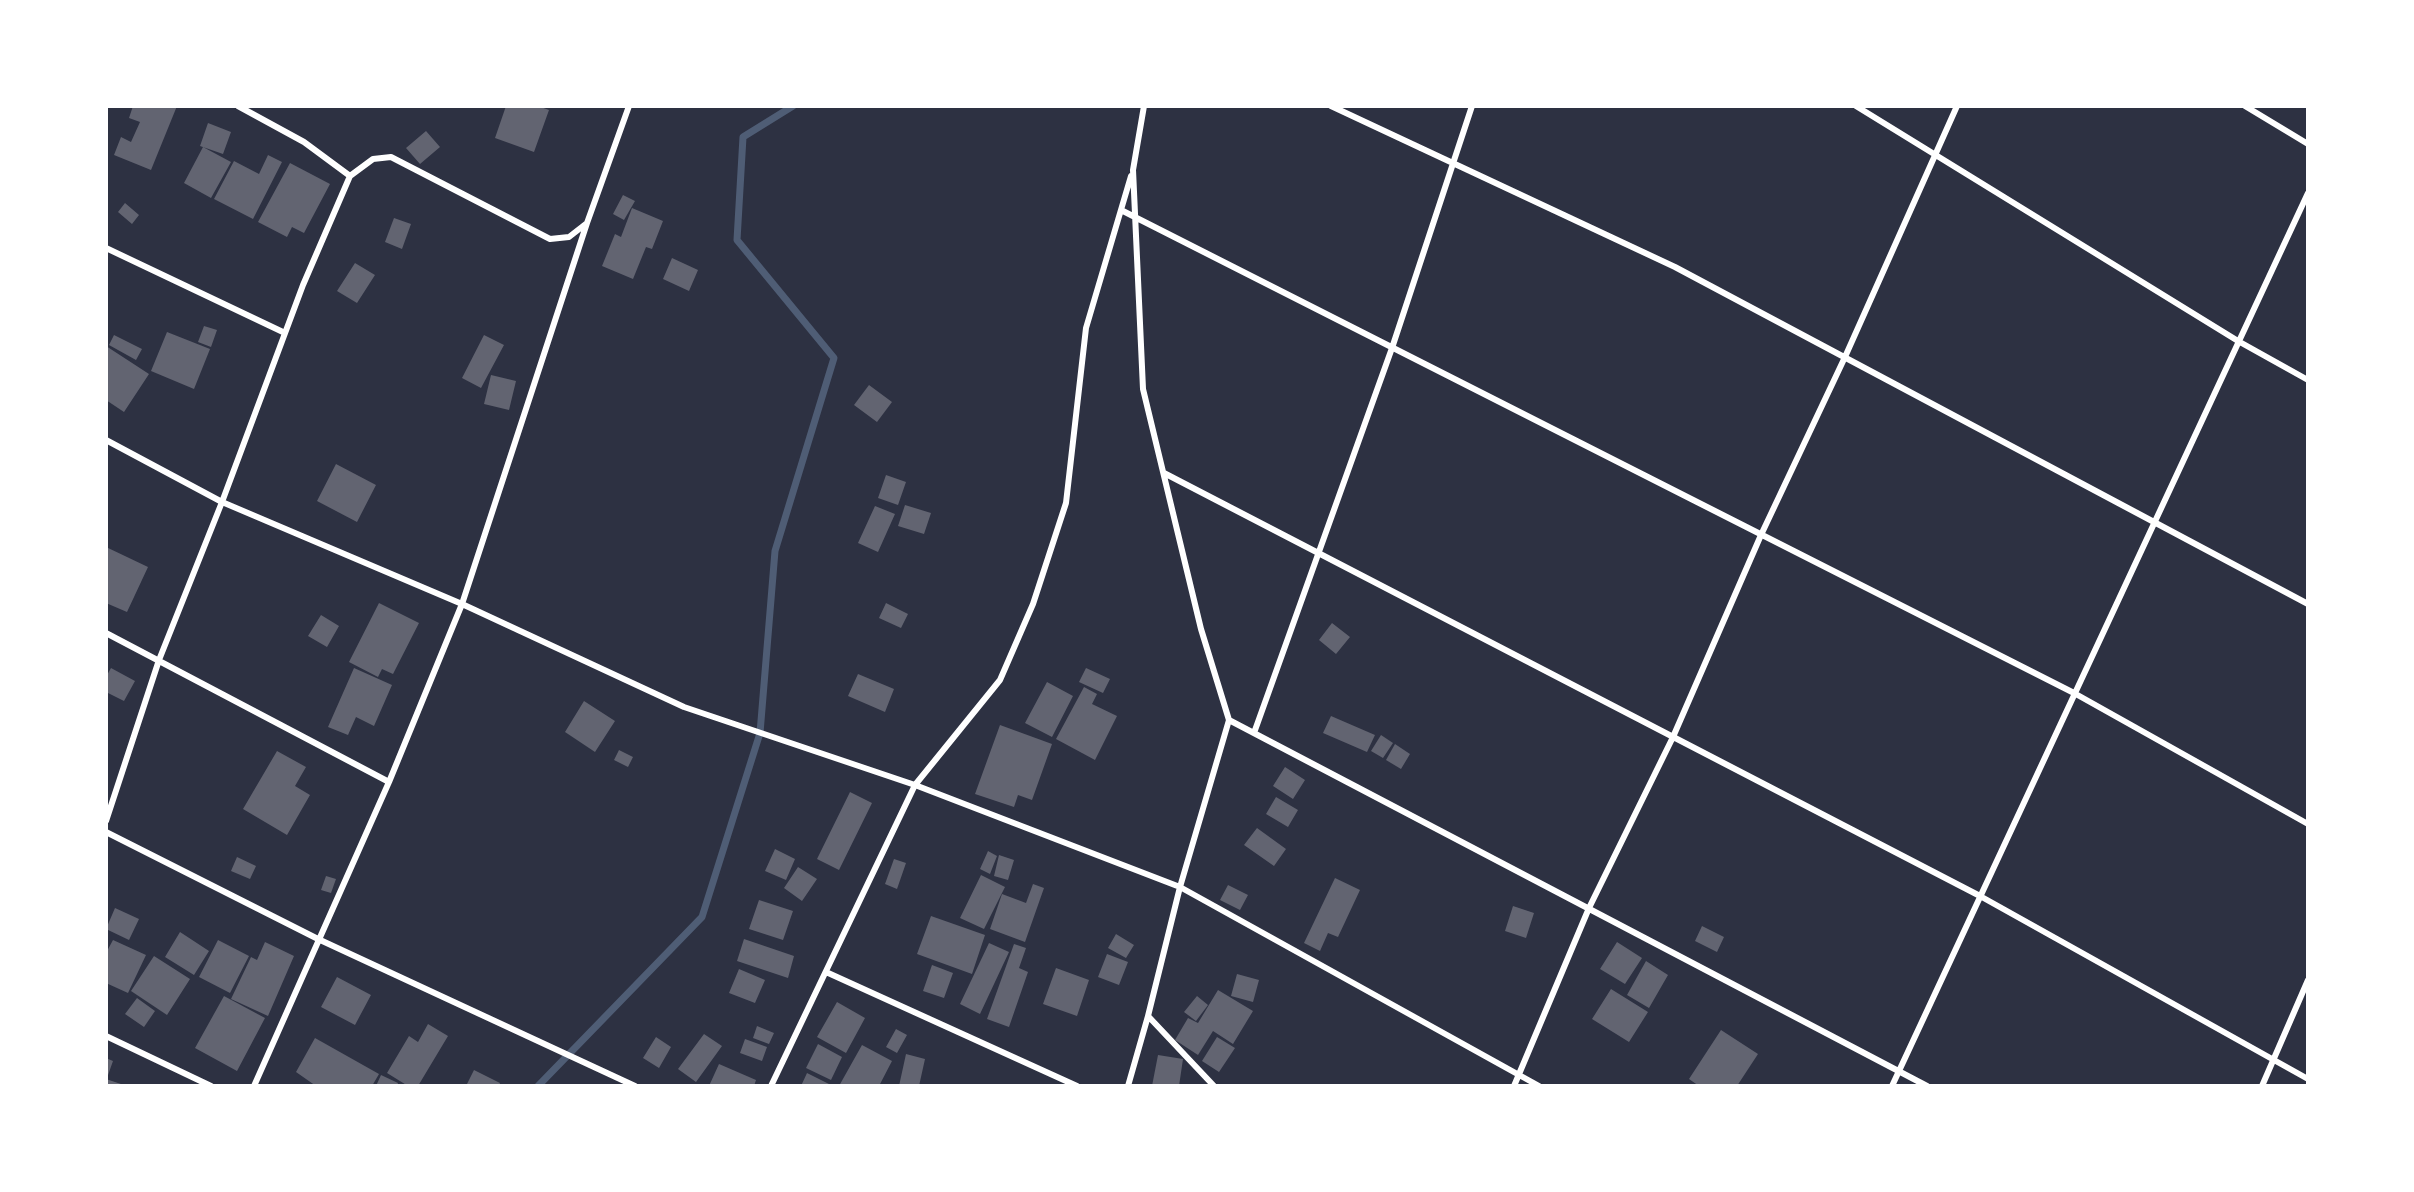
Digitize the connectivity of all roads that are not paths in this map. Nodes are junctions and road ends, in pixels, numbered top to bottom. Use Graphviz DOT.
graph roads {
  1 [pos="238,106"];
  2 [pos="628,106"];
  3 [pos="1144,106"];
  4 [pos="1331,106"];
  5 [pos="1472,106"];
  6 [pos="1856,106"];
  7 [pos="1957,106"];
  8 [pos="2245,106"];
  9 [pos="2307,144"];
  10 [pos="1935,153"];
  11 [pos="1452,163"];
  12 [pos="1133,170"];
  13 [pos="350,176"];
  14 [pos="2307,193"];
  15 [pos="1121,210"];
  16 [pos="1135,217"];
  17 [pos="587,223"];
  18 [pos="106,248"];
  19 [pos="285,333"];
  20 [pos="2238,341"];
  21 [pos="1392,348"];
  22 [pos="1845,357"];
  23 [pos="2307,380"];
  24 [pos="106,440"];
  25 [pos="1164,473"];
  26 [pos="222,502"];
  27 [pos="2154,521"];
  28 [pos="1761,535"];
  29 [pos="1318,553"];
  30 [pos="462,604"];
  31 [pos="2307,604"];
  32 [pos="106,633"];
  33 [pos="159,660"];
  34 [pos="2074,693"];
  35 [pos="1229,720"];
  36 [pos="1254,733"];
  37 [pos="1673,737"];
  38 [pos="389,782"];
  39 [pos="915,785"];
  40 [pos="106,821"];
  41 [pos="2307,824"];
  42 [pos="106,832"];
  43 [pos="1180,887"];
  44 [pos="1980,896"];
  45 [pos="1589,908"];
  46 [pos="318,939"];
  47 [pos="826,972"];
  48 [pos="2307,980"];
  49 [pos="1148,1016"];
  50 [pos="106,1036"];
  51 [pos="2275,1060"];
  52 [pos="1899,1070"];
  53 [pos="1519,1075"];
  54 [pos="2307,1079"];
  55 [pos="211,1086"];
  56 [pos="254,1086"];
  57 [pos="635,1086"];
  58 [pos="771,1086"];
  59 [pos="1077,1086"];
  60 [pos="1128,1086"];
  61 [pos="1214,1086"];
  62 [pos="1514,1086"];
  63 [pos="1539,1086"];
  64 [pos="1892,1086"];
  65 [pos="1927,1086"];
  66 [pos="2262,1086"];
  1 -- 13 [label="street"];
  2 -- 17 [label="street"];
  3 -- 12 [label="street"];
  4 -- 11 [label="street"];
  5 -- 11 [label="street"];
  6 -- 10 [label="street"];
  7 -- 10 [label="street"];
  8 -- 9 [label="street"];
  10 -- 20 [label="street"];
  10 -- 22 [label="street"];
  11 -- 21 [label="street"];
  11 -- 22 [label="street"];
  12 -- 15 [label="street"];
  12 -- 16 [label="street"];
  13 -- 17 [label="street"];
  13 -- 19 [label="street"];
  14 -- 20 [label="street"];
  15 -- 16 [label="street"];
  15 -- 39 [label="street"];
  16 -- 21 [label="street"];
  16 -- 25 [label="street"];
  17 -- 30 [label="street"];
  18 -- 19 [label="street"];
  19 -- 26 [label="street"];
  20 -- 23 [label="street"];
  20 -- 27 [label="street"];
  21 -- 28 [label="street"];
  21 -- 29 [label="street"];
  22 -- 27 [label="street"];
  22 -- 28 [label="street"];
  24 -- 26 [label="street"];
  25 -- 29 [label="street"];
  25 -- 35 [label="street"];
  26 -- 30 [label="street"];
  26 -- 33 [label="street"];
  27 -- 31 [label="street"];
  27 -- 34 [label="street"];
  28 -- 34 [label="street"];
  28 -- 37 [label="street"];
  29 -- 36 [label="street"];
  29 -- 37 [label="street"];
  30 -- 38 [label="street"];
  30 -- 39 [label="street"];
  32 -- 33 [label="street"];
  33 -- 38 [label="street"];
  33 -- 40 [label="street"];
  34 -- 41 [label="street"];
  34 -- 44 [label="street"];
  35 -- 36 [label="street"];
  35 -- 43 [label="street"];
  36 -- 45 [label="street"];
  37 -- 44 [label="street"];
  37 -- 45 [label="street"];
  38 -- 46 [label="street"];
  39 -- 43 [label="street"];
  39 -- 47 [label="street"];
  42 -- 46 [label="street"];
  43 -- 49 [label="street"];
  43 -- 53 [label="street"];
  44 -- 51 [label="street"];
  44 -- 52 [label="street"];
  45 -- 52 [label="street"];
  45 -- 53 [label="street"];
  46 -- 56 [label="street"];
  46 -- 57 [label="street"];
  47 -- 58 [label="street"];
  47 -- 59 [label="street"];
  48 -- 51 [label="street"];
  49 -- 60 [label="street"];
  49 -- 61 [label="street"];
  50 -- 55 [label="street"];
  51 -- 54 [label="street"];
  51 -- 66 [label="street"];
  52 -- 64 [label="street"];
  52 -- 65 [label="street"];
  53 -- 62 [label="street"];
  53 -- 63 [label="street"];
}
